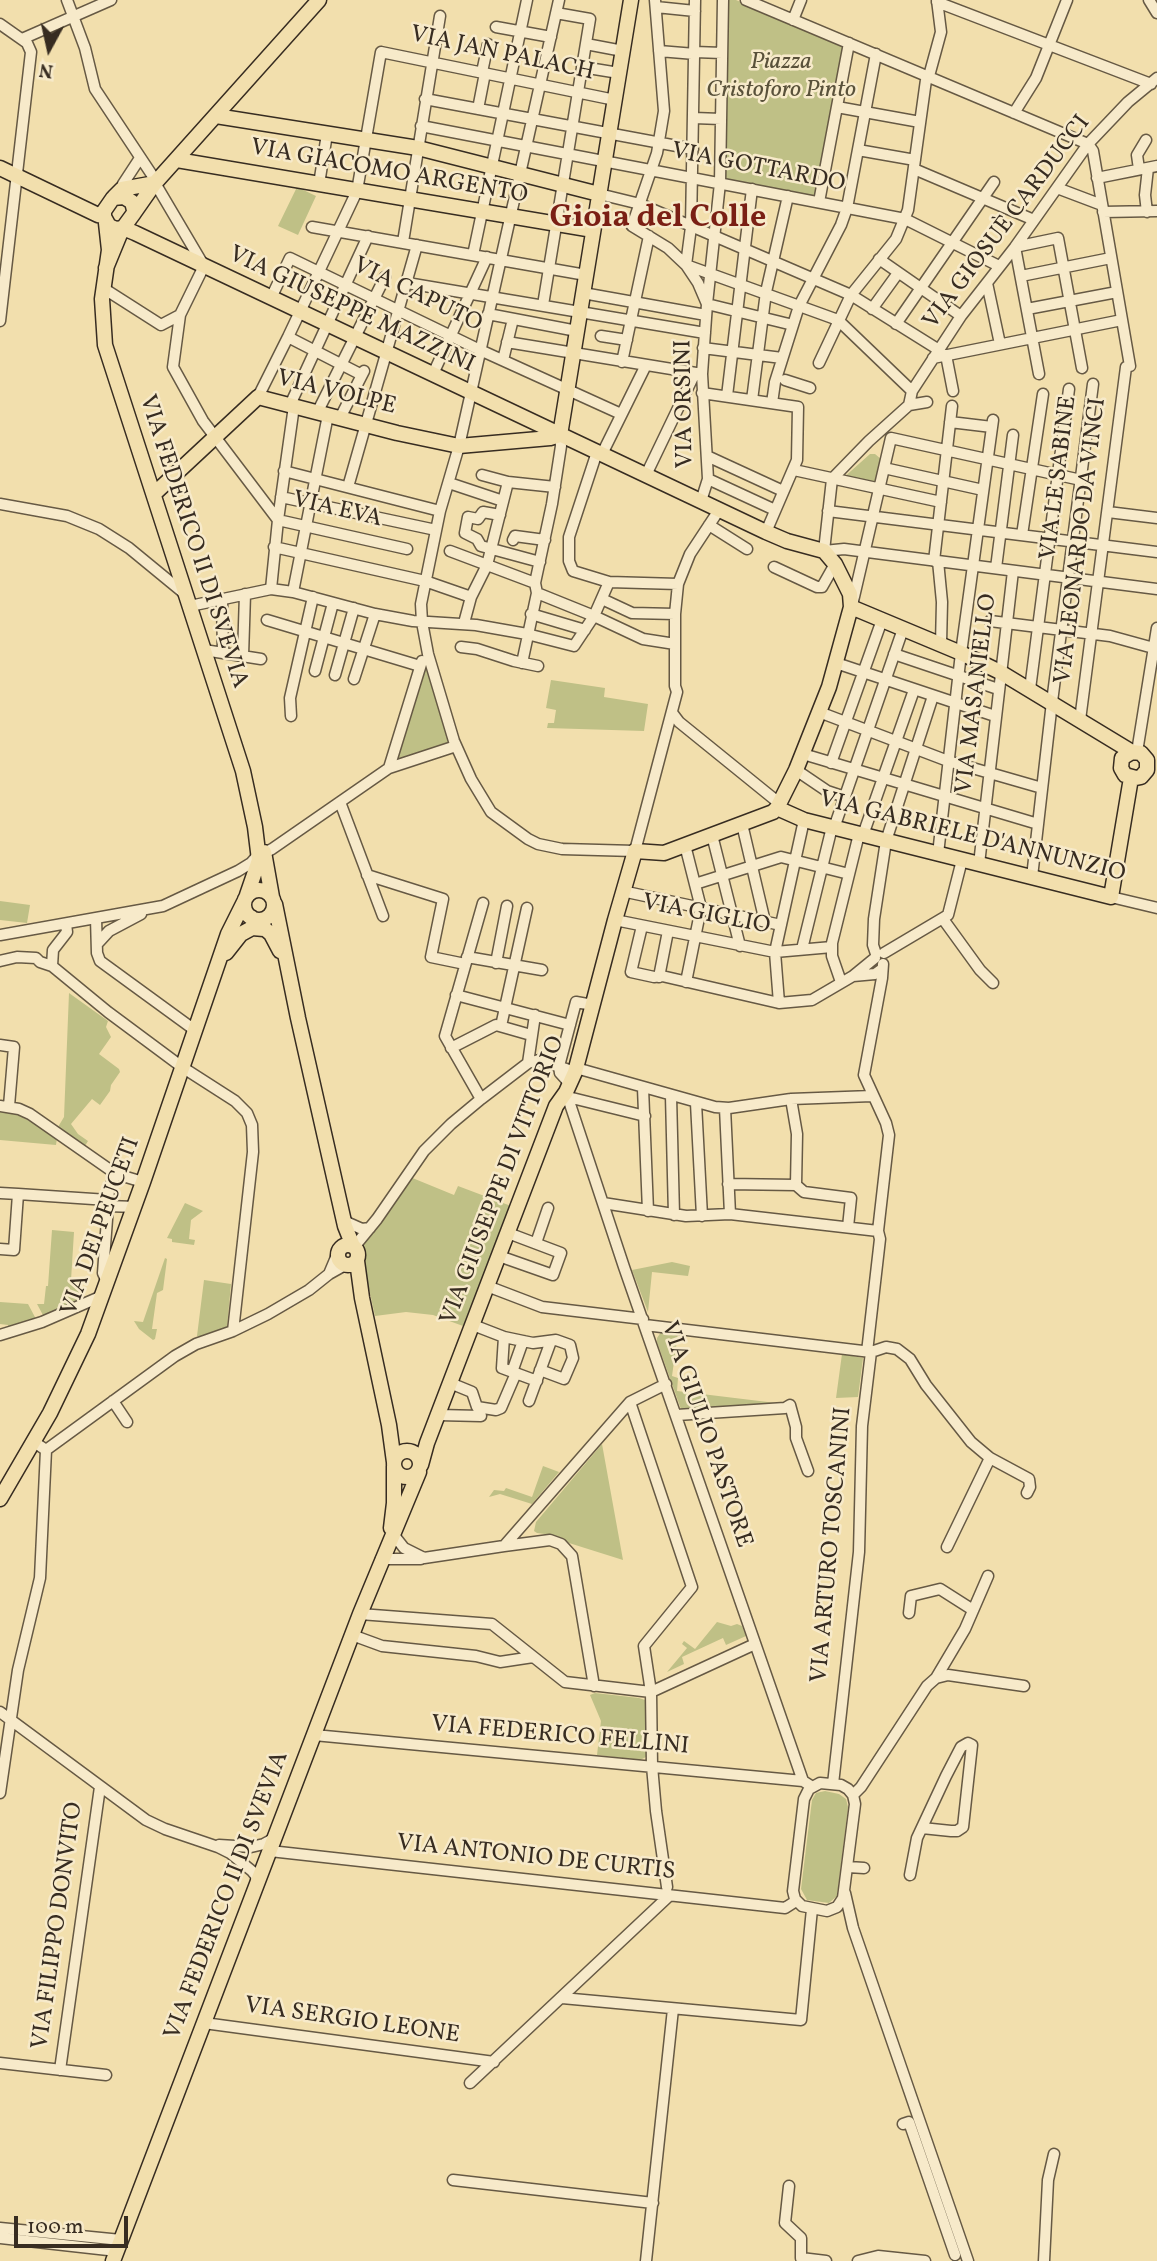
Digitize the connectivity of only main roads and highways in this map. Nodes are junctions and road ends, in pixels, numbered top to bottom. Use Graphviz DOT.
graph roads {
  1 [pos="319,0"];
  2 [pos="631,0"];
  3 [pos="216,116"];
  4 [pos="177,160"];
  5 [pos="0,169"];
  6 [pos="155,183"];
  7 [pos="118,194"];
  8 [pos="599,194"];
  9 [pos="134,213"];
  10 [pos="105,219"];
  11 [pos="123,228"];
  12 [pos="593,230"];
  13 [pos="106,268"];
  14 [pos="560,435"];
  15 [pos="153,494"];
  16 [pos="851,607"];
  17 [pos="1134,752"];
  18 [pos="1152,771"];
  19 [pos="1131,778"];
  20 [pos="778,806"];
  21 [pos="261,861"];
  22 [pos="246,898"];
  23 [pos="274,900"];
  24 [pos="258,923"];
  25 [pos="221,959"];
  26 [pos="288,972"];
  27 [pos="389,1425"];
  28 [pos="427,1443"];
  29 [pos="409,1452"];
  30 [pos="394,1464"];
  31 [pos="420,1468"];
  32 [pos="0,1499"];
  33 [pos="387,1547"];
  34 [pos="117,2250"];
  1 -- 3 [label="main road"];
  2 -- 8 [label="main road"];
  3 -- 4 [label="main road"];
  3 -- 8 [label="main road"];
  4 -- 6 [label="main road"];
  4 -- 12 [label="main road, VIA GIACOMO ARGENTO"];
  5 -- 10 [label="main road"];
  6 -- 7 [label="main road"];
  6 -- 9 [label="main road"];
  7 -- 9 [label="main road"];
  7 -- 10 [label="main road"];
  8 -- 12 [label="main road"];
  9 -- 11 [label="main road"];
  10 -- 11 [label="main road"];
  10 -- 13 [label="main road, VIA FEDERICO II DI SVEVIA"];
  11 -- 13 [label="main road, VIA FEDERICO II DI SVEVIA"];
  11 -- 14 [label="main road, VIA GIUSEPPE MAZZINI"];
  12 -- 14 [label="main road"];
  13 -- 15 [label="main road, VIA FEDERICO II DI SVEVIA"];
  14 -- 15 [label="main road, VIA VOLPE"];
  14 -- 16 [label="main road, VIA GIUSEPPE MAZZINI"];
  15 -- 21 [label="main road, VIA FEDERICO II DI SVEVIA"];
  16 -- 17 [label="main road"];
  16 -- 20 [label="main road"];
  17 -- 18 [label="main road"];
  17 -- 19 [label="main road"];
  18 -- 19 [label="main road"];
  19 -- 20 [label="main road, VIA GABRIELE D'ANNUNZIO"];
  20 -- 28 [label="main road, VIA GIUSEPPE DI VITTORIO"];
  21 -- 22 [label="main road"];
  21 -- 23 [label="main road, VIA FEDERICO II DI SVEVIA"];
  22 -- 23 [label="main road"];
  22 -- 24 [label="main road"];
  22 -- 25 [label="main road, VIA DEI PEUCETI"];
  23 -- 24 [label="main road"];
  23 -- 26 [label="main road, VIA FEDERICO II DI SVEVIA"];
  24 -- 25 [label="main road"];
  24 -- 26 [label="main road"];
  25 -- 32 [label="main road, VIA DEI PEUCETI"];
  26 -- 27 [label="main road, VIA FEDERICO II DI SVEVIA"];
  27 -- 29 [label="main road, VIA FEDERICO II DI SVEVIA"];
  27 -- 30 [label="main road, VIA FEDERICO II DI SVEVIA"];
  28 -- 29 [label="main road"];
  28 -- 31 [label="main road, VIA GIUSEPPE DI VITTORIO"];
  29 -- 30 [label="main road"];
  29 -- 31 [label="main road"];
  30 -- 31 [label="main road"];
  30 -- 33 [label="main road, VIA FEDERICO II DI SVEVIA"];
  31 -- 33 [label="main road, VIA FEDERICO II DI SVEVIA"];
  33 -- 34 [label="main road, VIA FEDERICO II DI SVEVIA"];
}
